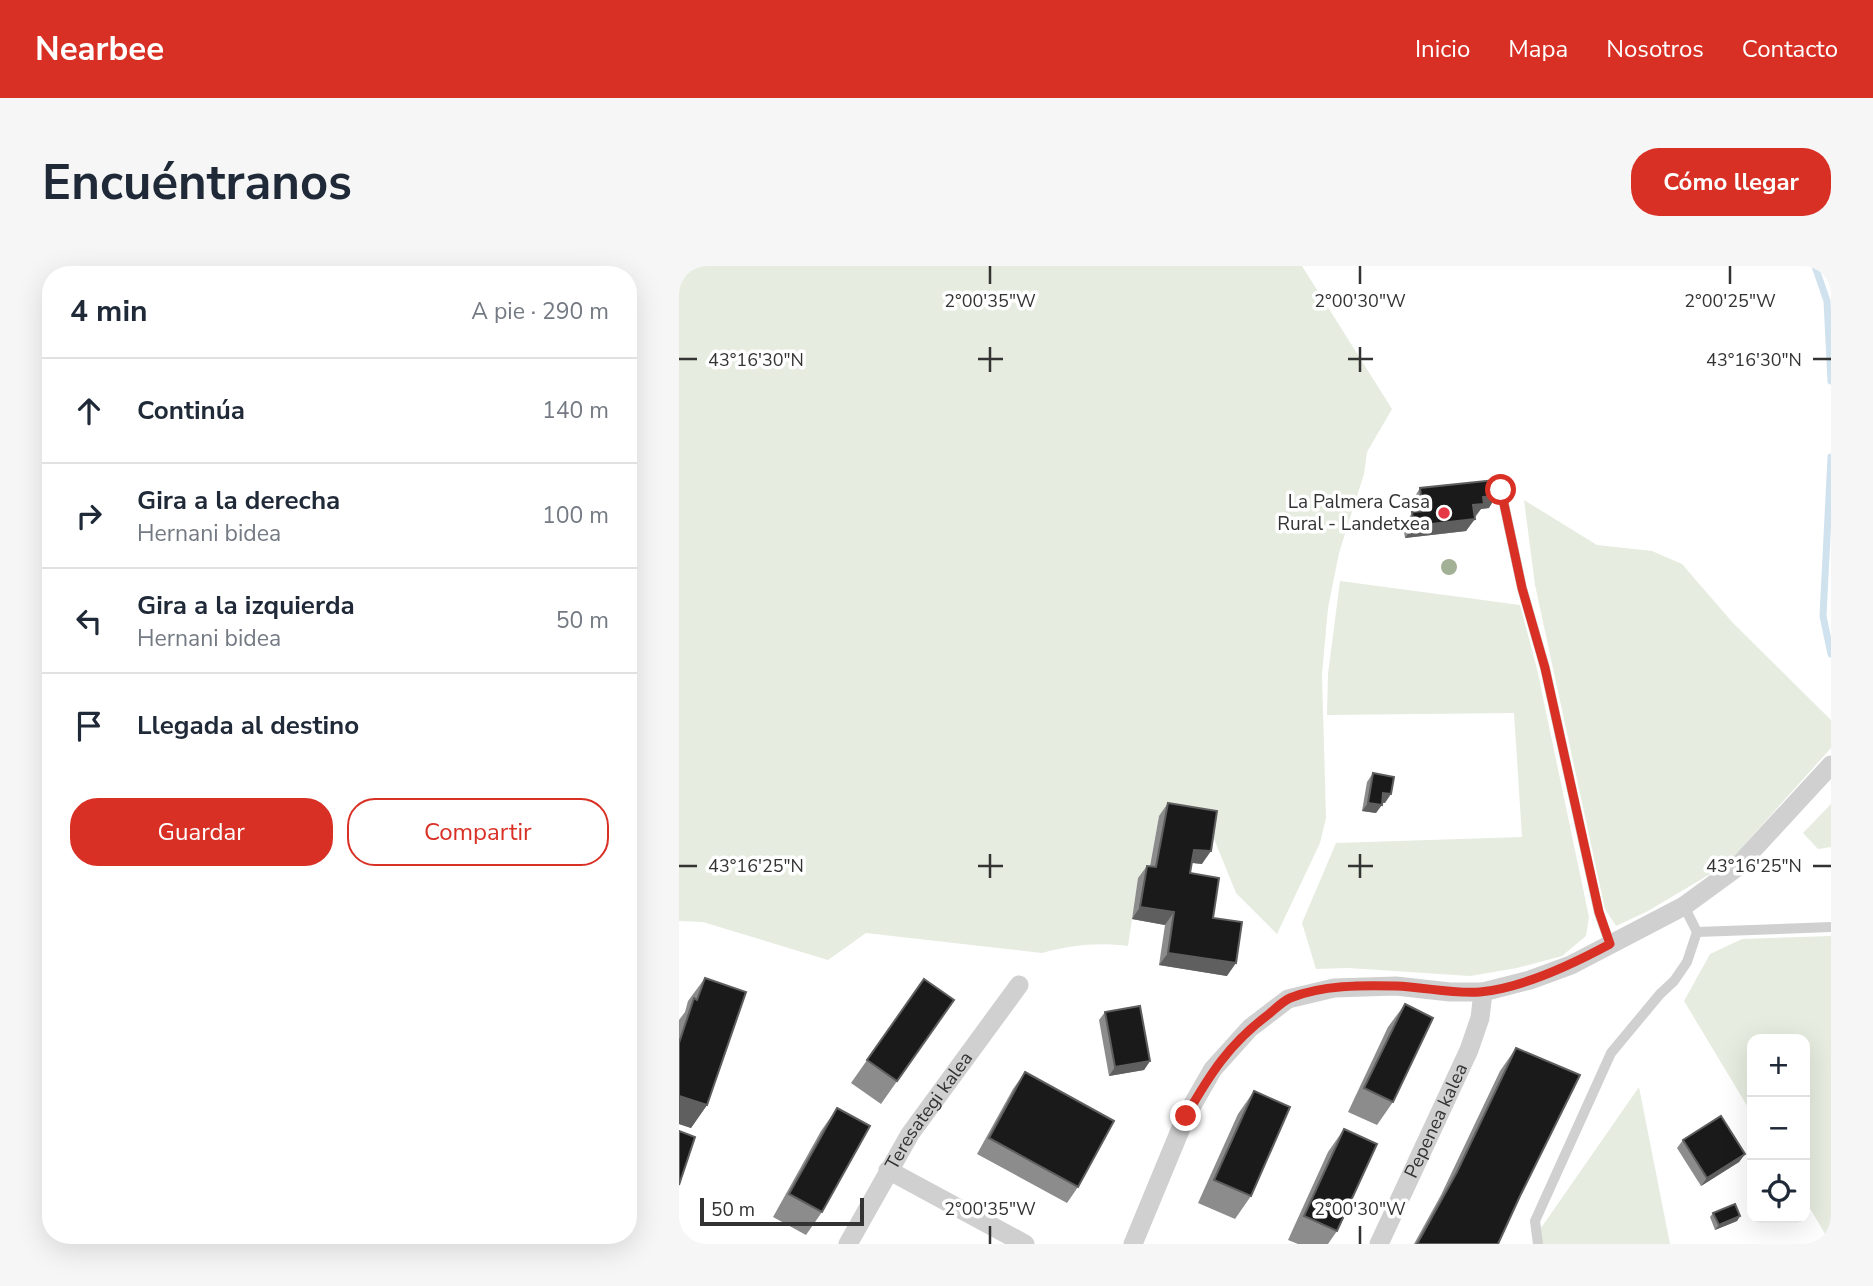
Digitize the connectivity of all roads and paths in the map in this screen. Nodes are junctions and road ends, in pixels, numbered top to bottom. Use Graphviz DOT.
graph roads {
  1 [pos="1501,490"];
  2 [pos="1831,765"];
  3 [pos="1683,906"];
  4 [pos="1831,927"];
  5 [pos="1697,932"];
  6 [pos="1610,944"];
  7 [pos="1019,985"];
  8 [pos="1483,992"];
  9 [pos="888,1170"];
  10 [pos="848,1244"];
  11 [pos="1025,1244"];
  12 [pos="1133,1244"];
  13 [pos="1379,1244"];
  14 [pos="1538,1244"];
  1 -- 6 [label="lane"];
  2 -- 3 [label="street"];
  3 -- 5 [label="lane"];
  3 -- 6 [label="street"];
  4 -- 5 [label="lane"];
  5 -- 14 [label="lane"];
  6 -- 8 [label="street"];
  7 -- 9 [label="street, Teresategi kalea"];
  8 -- 12 [label="street"];
  8 -- 13 [label="street, Pepenea kalea"];
  9 -- 10 [label="street, Teresategi kalea"];
  9 -- 11 [label="street"];
}
